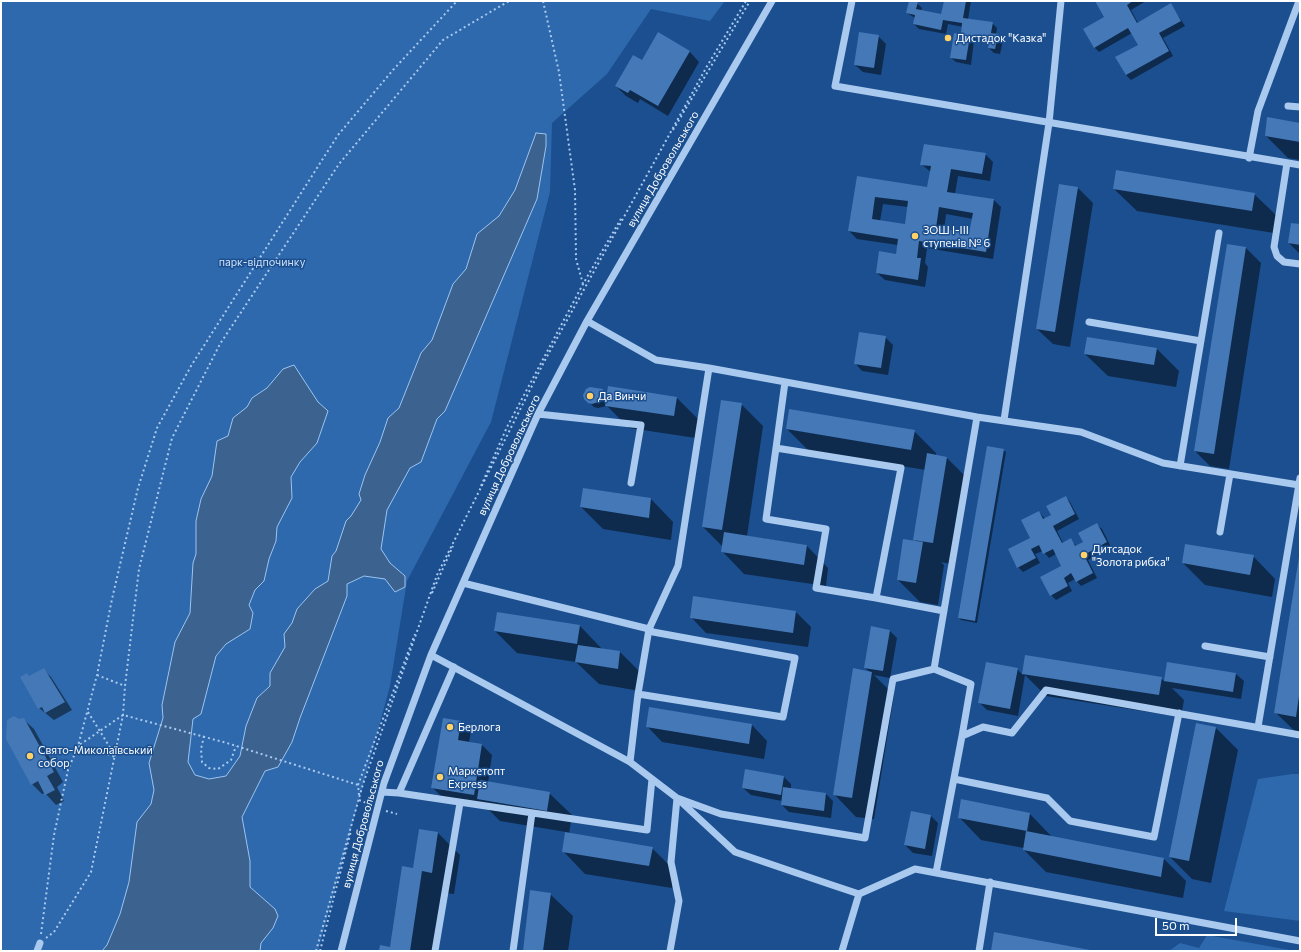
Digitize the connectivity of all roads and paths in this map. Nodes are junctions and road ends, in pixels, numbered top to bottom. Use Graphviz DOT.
graph roads {
  1 [pos="457,1"];
  2 [pos="509,1"];
  3 [pos="543,1"];
  4 [pos="750,1"];
  5 [pos="772,1"];
  6 [pos="852,1"];
  7 [pos="1061,1"];
  8 [pos="1299,3"];
  9 [pos="1288,106"];
  10 [pos="1300,107"];
  11 [pos="1049,123"];
  12 [pos="1249,158"];
  13 [pos="1287,163"];
  14 [pos="1300,165"];
  15 [pos="1218,233"];
  16 [pos="1300,264"];
  17 [pos="583,284"];
  18 [pos="587,321"];
  19 [pos="1089,322"];
  20 [pos="1201,341"];
  21 [pos="709,368"];
  22 [pos="785,382"];
  23 [pos="538,414"];
  24 [pos="976,417"];
  25 [pos="1004,420"];
  26 [pos="776,448"];
  27 [pos="1180,466"];
  28 [pos="1230,474"];
  29 [pos="1299,481"];
  30 [pos="631,483"];
  31 [pos="1220,532"];
  32 [pos="463,583"];
  33 [pos="876,598"];
  34 [pos="944,611"];
  35 [pos="649,629"];
  36 [pos="1205,646"];
  37 [pos="431,655"];
  38 [pos="1270,657"];
  39 [pos="454,667"];
  40 [pos="934,668"];
  41 [pos="97,675"];
  42 [pos="125,686"];
  43 [pos="638,694"];
  44 [pos="88,712"];
  45 [pos="1179,713"];
  46 [pos="123,715"];
  47 [pos="1258,727"];
  48 [pos="100,731"];
  49 [pos="1300,735"];
  50 [pos="204,736"];
  51 [pos="962,736"];
  52 [pos="78,746"];
  53 [pos="236,746"];
  54 [pos="116,757"];
  55 [pos="630,762"];
  56 [pos="652,779"];
  57 [pos="954,779"];
  58 [pos="382,792"];
  59 [pos="398,793"];
  60 [pos="677,798"];
  61 [pos="359,800"];
  62 [pos="460,803"];
  63 [pos="532,813"];
  64 [pos="936,873"];
  65 [pos="990,882"];
  66 [pos="858,894"];
  67 [pos="1300,941"];
  68 [pos="40,944"];
  69 [pos="37,951"];
  70 [pos="320,951"];
  71 [pos="341,951"];
  72 [pos="435,951"];
  73 [pos="513,951"];
  74 [pos="670,951"];
  75 [pos="842,951"];
  76 [pos="979,951"];
  1 -- 41 [label="path"];
  2 -- 42 [label="path"];
  3 -- 17 [label="path"];
  4 -- 17 [label="path"];
  5 -- 18 [label="street, вулиця Добровольського"];
  6 -- 11 [label="street"];
  7 -- 11 [label="street"];
  8 -- 12 [label="street"];
  9 -- 10 [label="street"];
  11 -- 12 [label="street"];
  11 -- 25 [label="street"];
  12 -- 13 [label="street"];
  13 -- 14 [label="street"];
  13 -- 16 [label="street"];
  15 -- 20 [label="street"];
  17 -- 53 [label="path"];
  18 -- 21 [label="street"];
  18 -- 23 [label="street, вулиця Добровольського"];
  19 -- 20 [label="street"];
  20 -- 27 [label="street"];
  21 -- 22 [label="street"];
  21 -- 35 [label="street"];
  22 -- 24 [label="street"];
  22 -- 26 [label="street"];
  23 -- 30 [label="street"];
  23 -- 32 [label="street, вулиця Добровольського"];
  24 -- 25 [label="street"];
  24 -- 34 [label="street"];
  25 -- 27 [label="street"];
  26 -- 33 [label="street"];
  26 -- 33 [label="street"];
  27 -- 28 [label="street"];
  28 -- 29 [label="street"];
  28 -- 31 [label="street"];
  29 -- 38 [label="street"];
  32 -- 35 [label="street"];
  32 -- 37 [label="street, вулиця Добровольського"];
  33 -- 34 [label="street"];
  34 -- 40 [label="street"];
  35 -- 43 [label="street"];
  35 -- 43 [label="street"];
  36 -- 38 [label="street"];
  37 -- 39 [label="street"];
  37 -- 58 [label="street, вулиця Добровольського"];
  38 -- 47 [label="street"];
  39 -- 55 [label="street"];
  39 -- 59 [label="street"];
  40 -- 51 [label="street"];
  40 -- 60 [label="street"];
  41 -- 42 [label="path"];
  41 -- 44 [label="path"];
  42 -- 46 [label="path"];
  43 -- 55 [label="street"];
  44 -- 48 [label="path"];
  44 -- 52 [label="path"];
  45 -- 47 [label="street"];
  45 -- 51 [label="street"];
  45 -- 57 [label="street"];
  46 -- 48 [label="path"];
  46 -- 50 [label="path"];
  46 -- 54 [label="path"];
  47 -- 49 [label="street"];
  48 -- 52 [label="path"];
  48 -- 54 [label="path"];
  50 -- 53 [label="path"];
  50 -- 53 [label="path"];
  51 -- 57 [label="street"];
  52 -- 54 [label="path"];
  52 -- 68 [label="path"];
  54 -- 68 [label="path"];
  55 -- 56 [label="street"];
  56 -- 60 [label="street"];
  56 -- 63 [label="street"];
  57 -- 64 [label="street"];
  58 -- 59 [label="street"];
  58 -- 71 [label="street, вулиця Добровольського"];
  59 -- 62 [label="street"];
  60 -- 66 [label="street"];
  60 -- 74 [label="street"];
  61 -- 70 [label="path"];
  62 -- 63 [label="street"];
  62 -- 72 [label="street"];
  63 -- 73 [label="street"];
  64 -- 65 [label="street"];
  64 -- 66 [label="street"];
  65 -- 67 [label="street"];
  65 -- 76 [label="street"];
  66 -- 75 [label="street"];
  68 -- 69 [label="street"];
}
